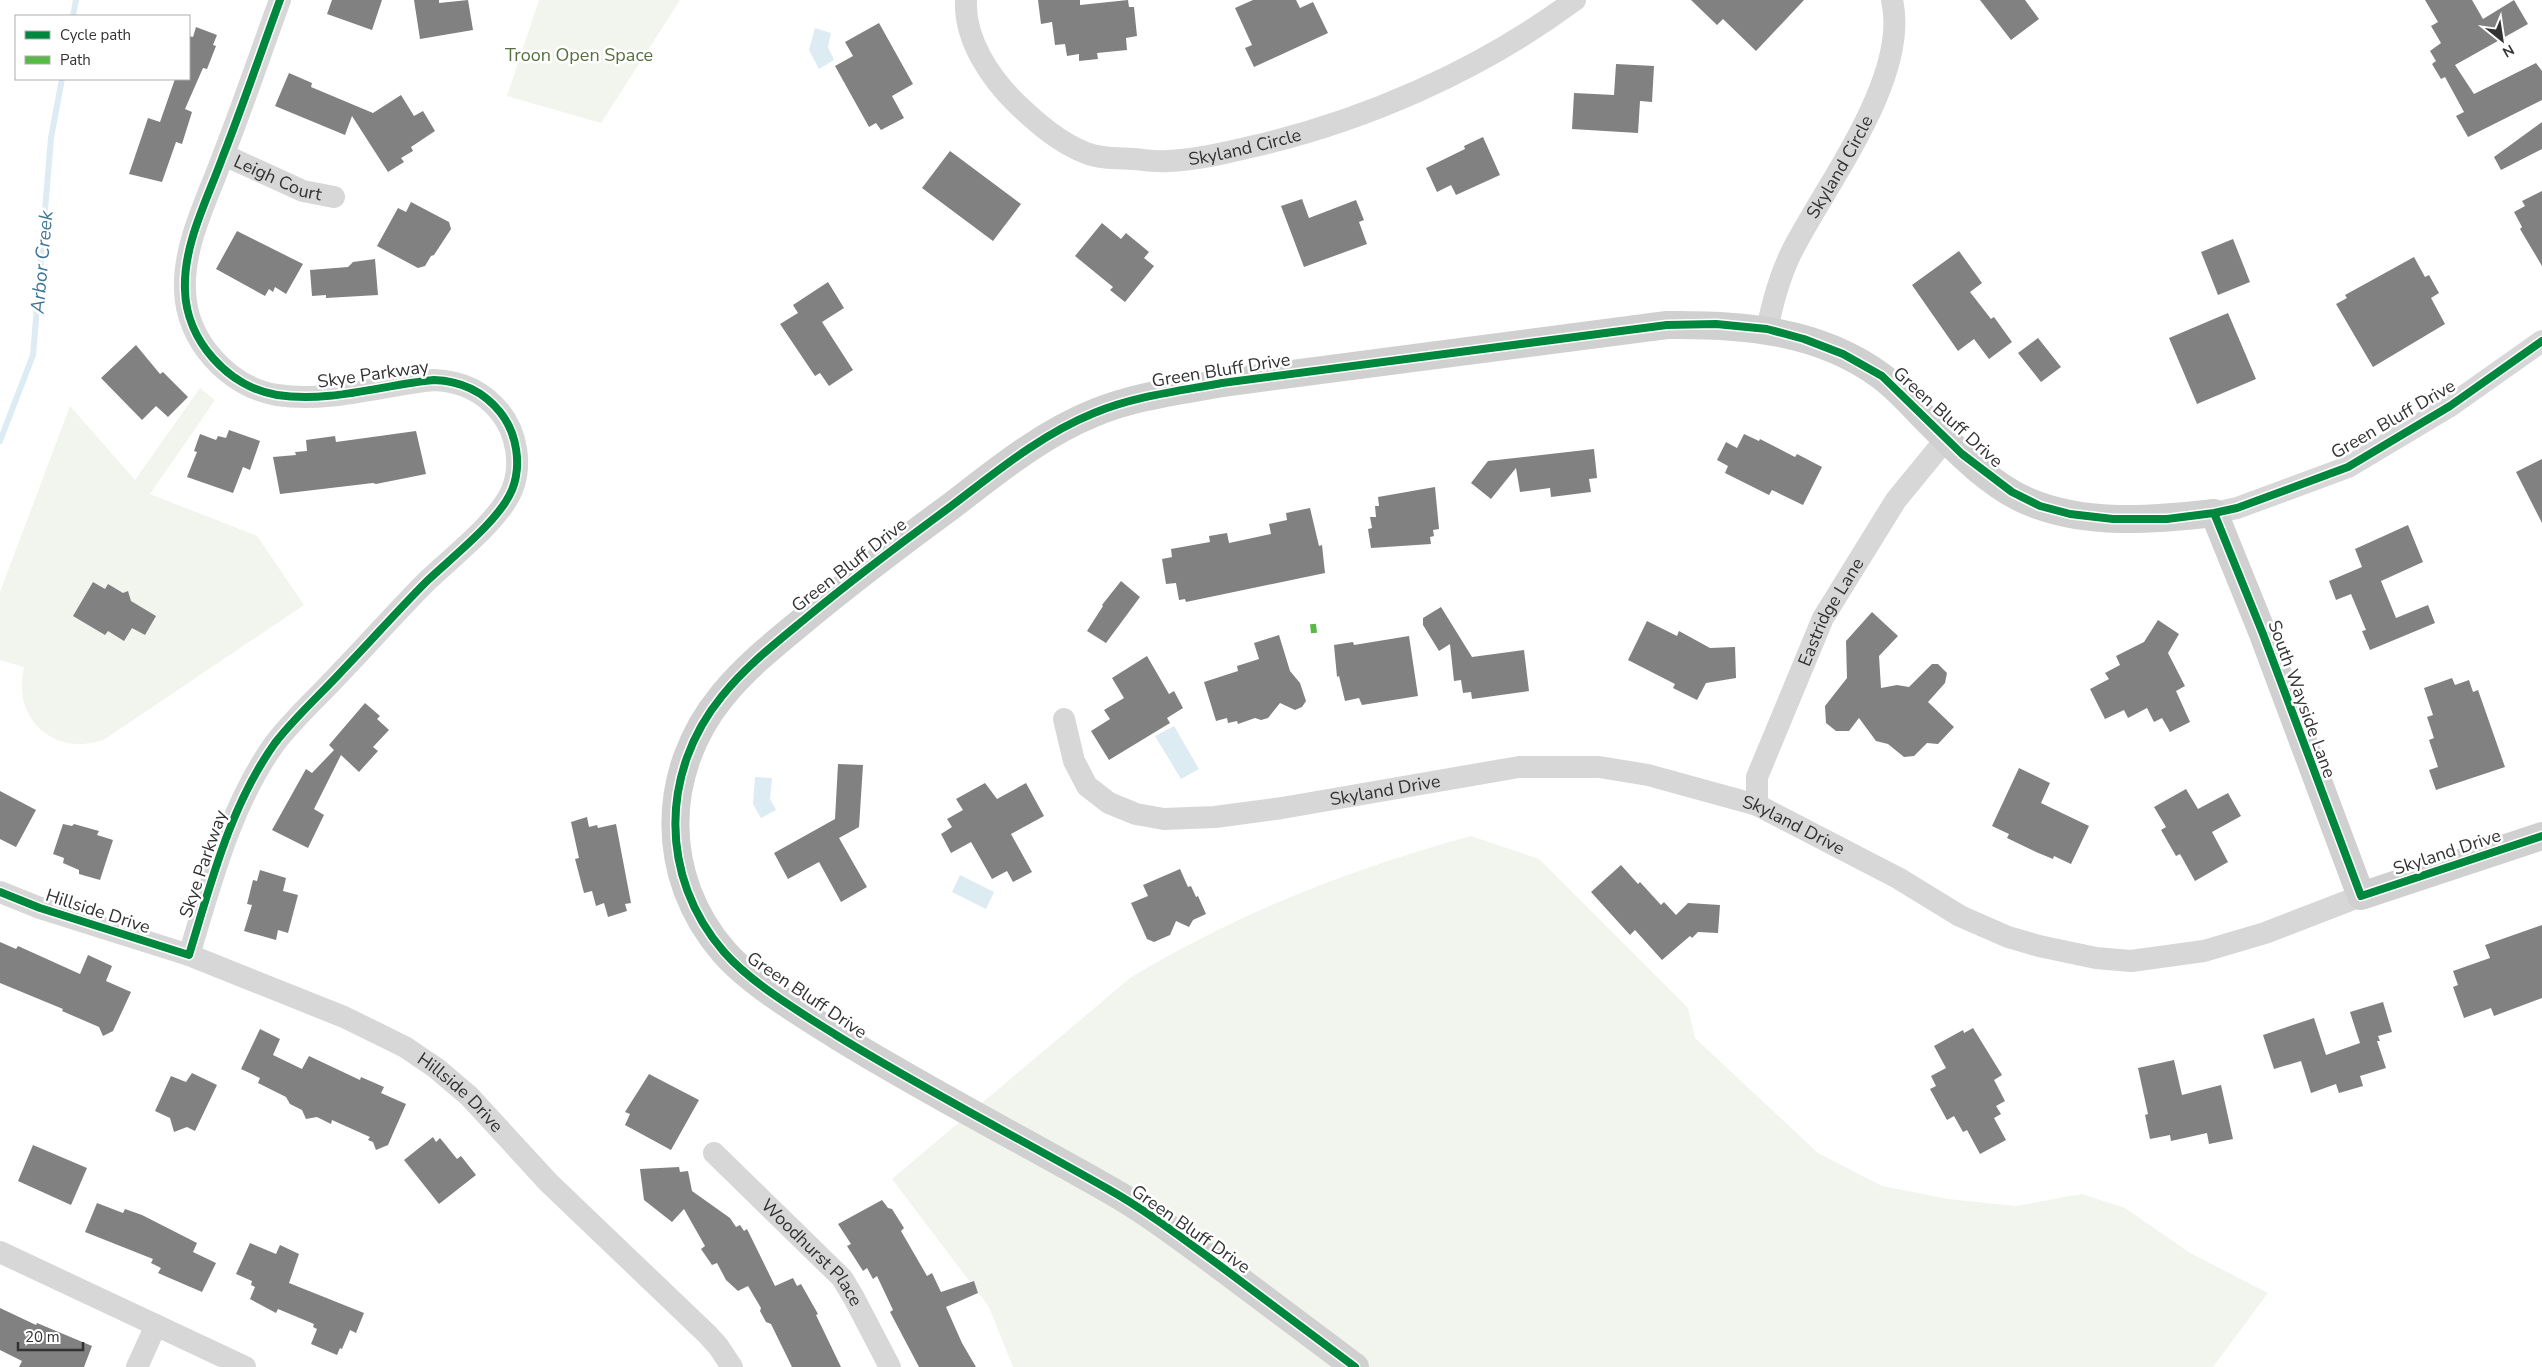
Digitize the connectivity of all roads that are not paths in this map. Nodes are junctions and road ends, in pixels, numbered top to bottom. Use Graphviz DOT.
graph roads {
  1 [pos="280,0"];
  2 [pos="966,0"];
  3 [pos="1575,0"];
  4 [pos="1892,0"];
  5 [pos="224,155"];
  6 [pos="334,197"];
  7 [pos="1767,329"];
  8 [pos="2542,341"];
  9 [pos="1946,439"];
  10 [pos="2214,513"];
  11 [pos="1064,719"];
  12 [pos="1757,804"];
  13 [pos="2542,836"];
  14 [pos="0,892"];
  15 [pos="2361,896"];
  16 [pos="189,955"];
  17 [pos="714,1153"];
  18 [pos="0,1252"];
  19 [pos="156,1325"];
  20 [pos="136,1367"];
  21 [pos="245,1367"];
  22 [pos="732,1367"];
  23 [pos="890,1367"];
  24 [pos="1355,1367"];
  1 -- 5 [label="street, Skye Parkway"];
  2 -- 3 [label="street, Skyland Circle"];
  4 -- 7 [label="street, Skyland Circle"];
  5 -- 6 [label="street, Leigh Court"];
  5 -- 16 [label="street, Skye Parkway"];
  7 -- 9 [label="street, Green Bluff Drive"];
  7 -- 24 [label="street, Green Bluff Drive"];
  8 -- 10 [label="street, Green Bluff Drive"];
  9 -- 10 [label="street, Green Bluff Drive"];
  9 -- 12 [label="street, Eastridge Lane"];
  10 -- 15 [label="street, South Wayside Lane"];
  11 -- 12 [label="street, Skyland Drive"];
  12 -- 15 [label="street, Skyland Drive"];
  13 -- 15 [label="street, Skyland Drive"];
  14 -- 16 [label="street, Hillside Drive"];
  16 -- 22 [label="street, Hillside Drive"];
  17 -- 23 [label="street, Woodhurst Place"];
  18 -- 19 [label="street"];
  19 -- 20 [label="street"];
  19 -- 21 [label="street"];
}
